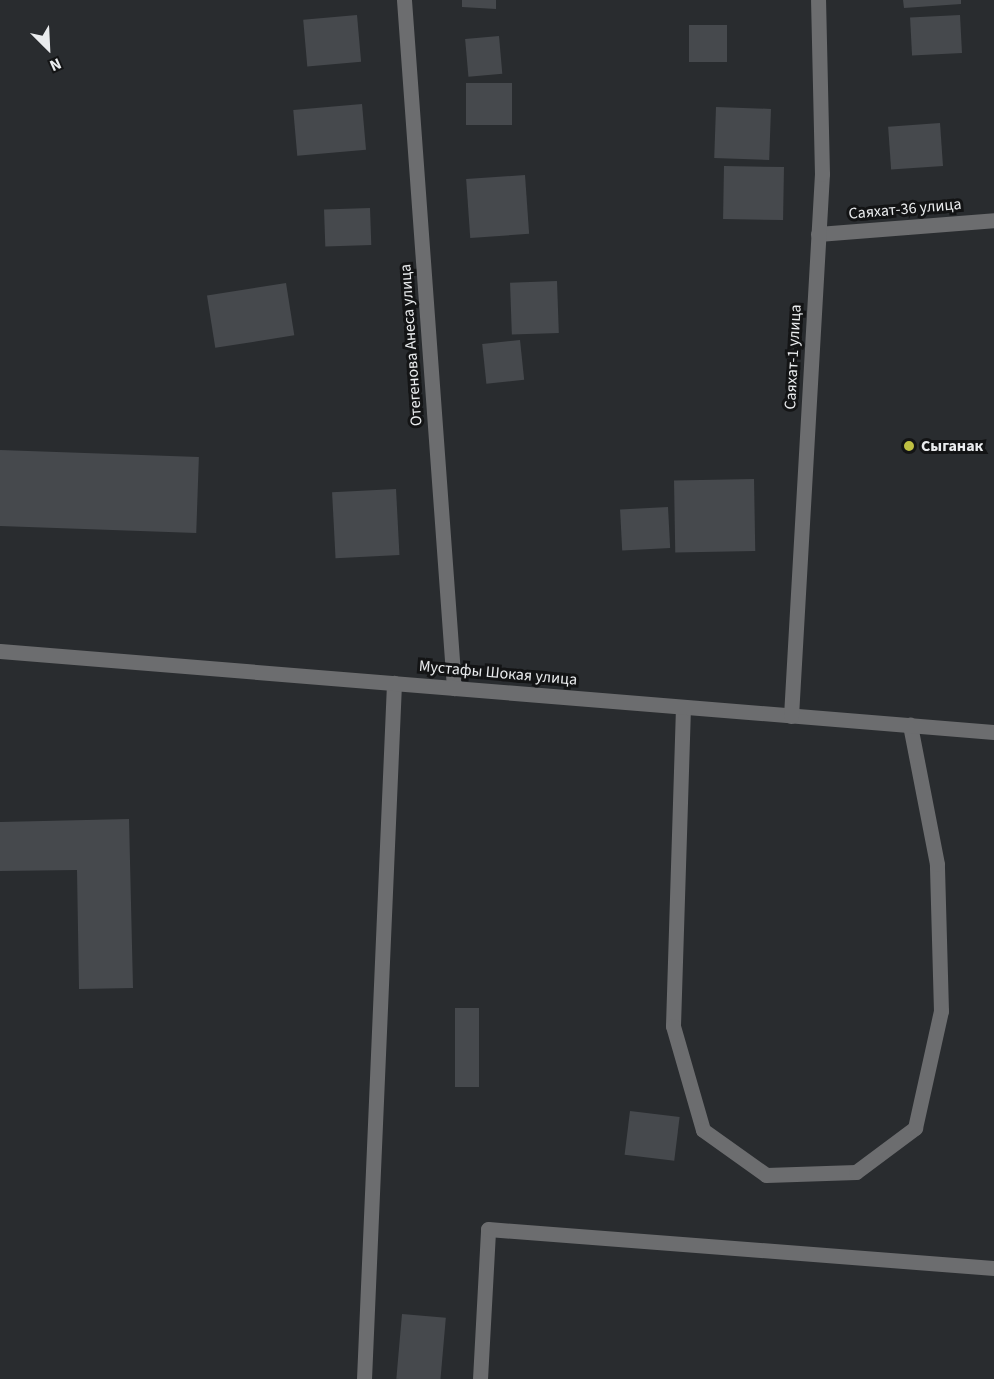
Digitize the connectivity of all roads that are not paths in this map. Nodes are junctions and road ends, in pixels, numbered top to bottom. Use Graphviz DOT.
graph roads {
  1 [pos="404,0"];
  2 [pos="818,0"];
  3 [pos="994,220"];
  4 [pos="819,234"];
  5 [pos="0,651"];
  6 [pos="394,683"];
  7 [pos="454,688"];
  8 [pos="683,707"];
  9 [pos="791,716"];
  10 [pos="910,725"];
  11 [pos="994,732"];
  12 [pos="994,1268"];
  13 [pos="364,1379"];
  14 [pos="480,1379"];
  1 -- 7 [label="street, Отегенова Анеса улица"];
  2 -- 4 [label="street, Саяхат-1 улица"];
  3 -- 4 [label="street, Саяхат-36 улица"];
  4 -- 9 [label="street, Саяхат-1 улица"];
  5 -- 6 [label="street, Мустафы Шокая улица"];
  6 -- 7 [label="street, Мустафы Шокая улица"];
  6 -- 13 [label="street"];
  7 -- 8 [label="street, Мустафы Шокая улица"];
  8 -- 9 [label="street, Мустафы Шокая улица"];
  8 -- 10 [label="street"];
  9 -- 10 [label="street, Мустафы Шокая улица"];
  10 -- 11 [label="street, Мустафы Шокая улица"];
  12 -- 14 [label="street"];
}
